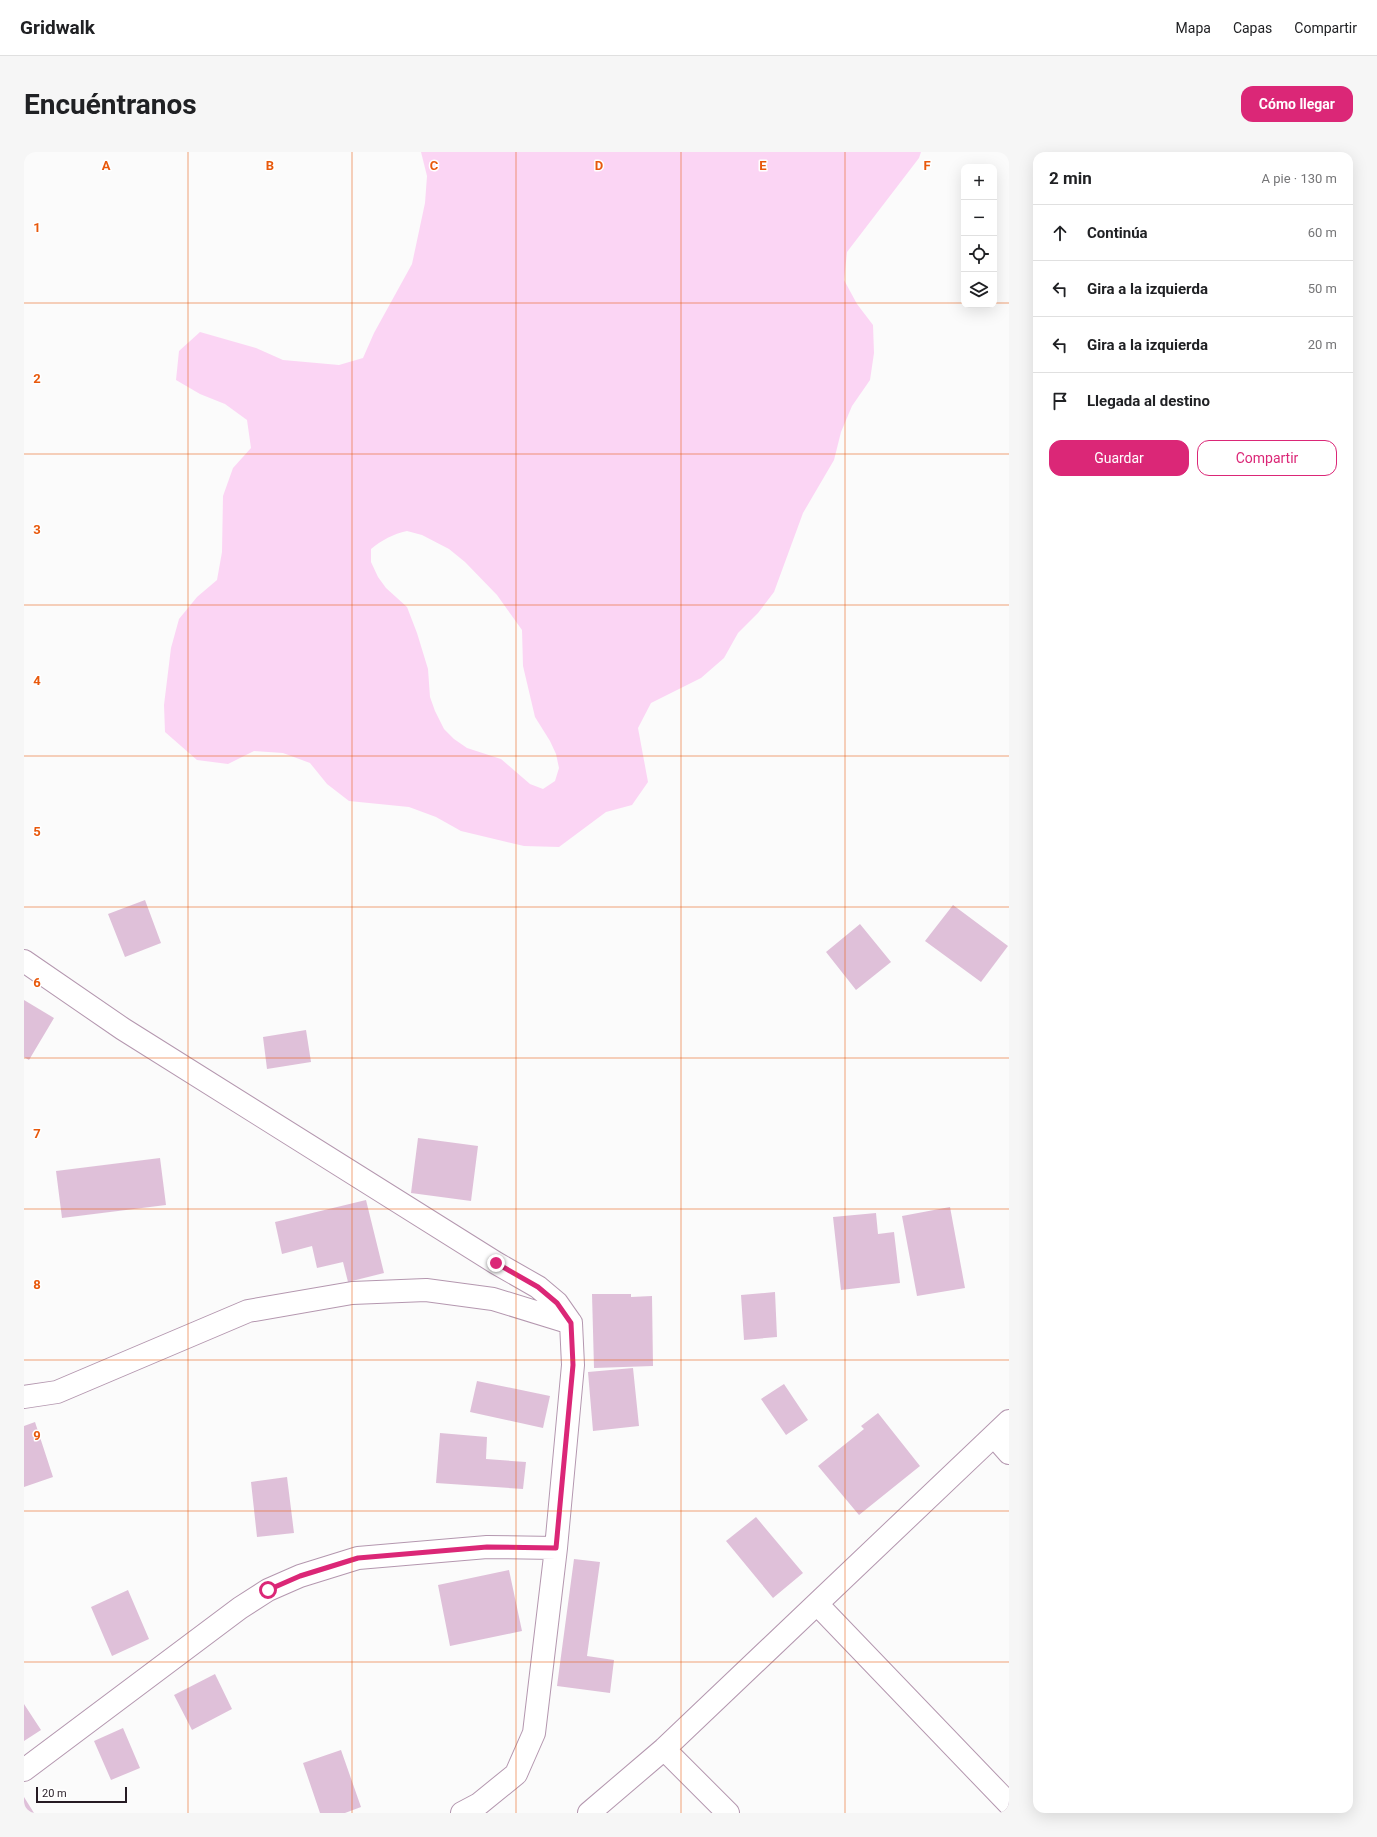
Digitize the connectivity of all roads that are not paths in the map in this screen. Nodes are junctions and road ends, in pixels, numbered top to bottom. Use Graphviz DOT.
graph roads {
  1 [pos="24,961"];
  2 [pos="571,1323"];
  3 [pos="24,1397"];
  4 [pos="1001,1428"];
  5 [pos="1009,1453"];
  6 [pos="556,1548"];
  7 [pos="817,1604"];
  8 [pos="664,1749"];
  9 [pos="24,1770"];
  10 [pos="1009,1804"];
  11 [pos="462,1813"];
  12 [pos="589,1813"];
  13 [pos="728,1813"];
  1 -- 2 [label="street"];
  2 -- 3 [label="street"];
  2 -- 6 [label="street"];
  4 -- 5 [label="street"];
  4 -- 7 [label="street"];
  6 -- 9 [label="street"];
  6 -- 11 [label="street"];
  7 -- 8 [label="street"];
  7 -- 10 [label="street"];
  8 -- 12 [label="street"];
  8 -- 13 [label="street"];
}
